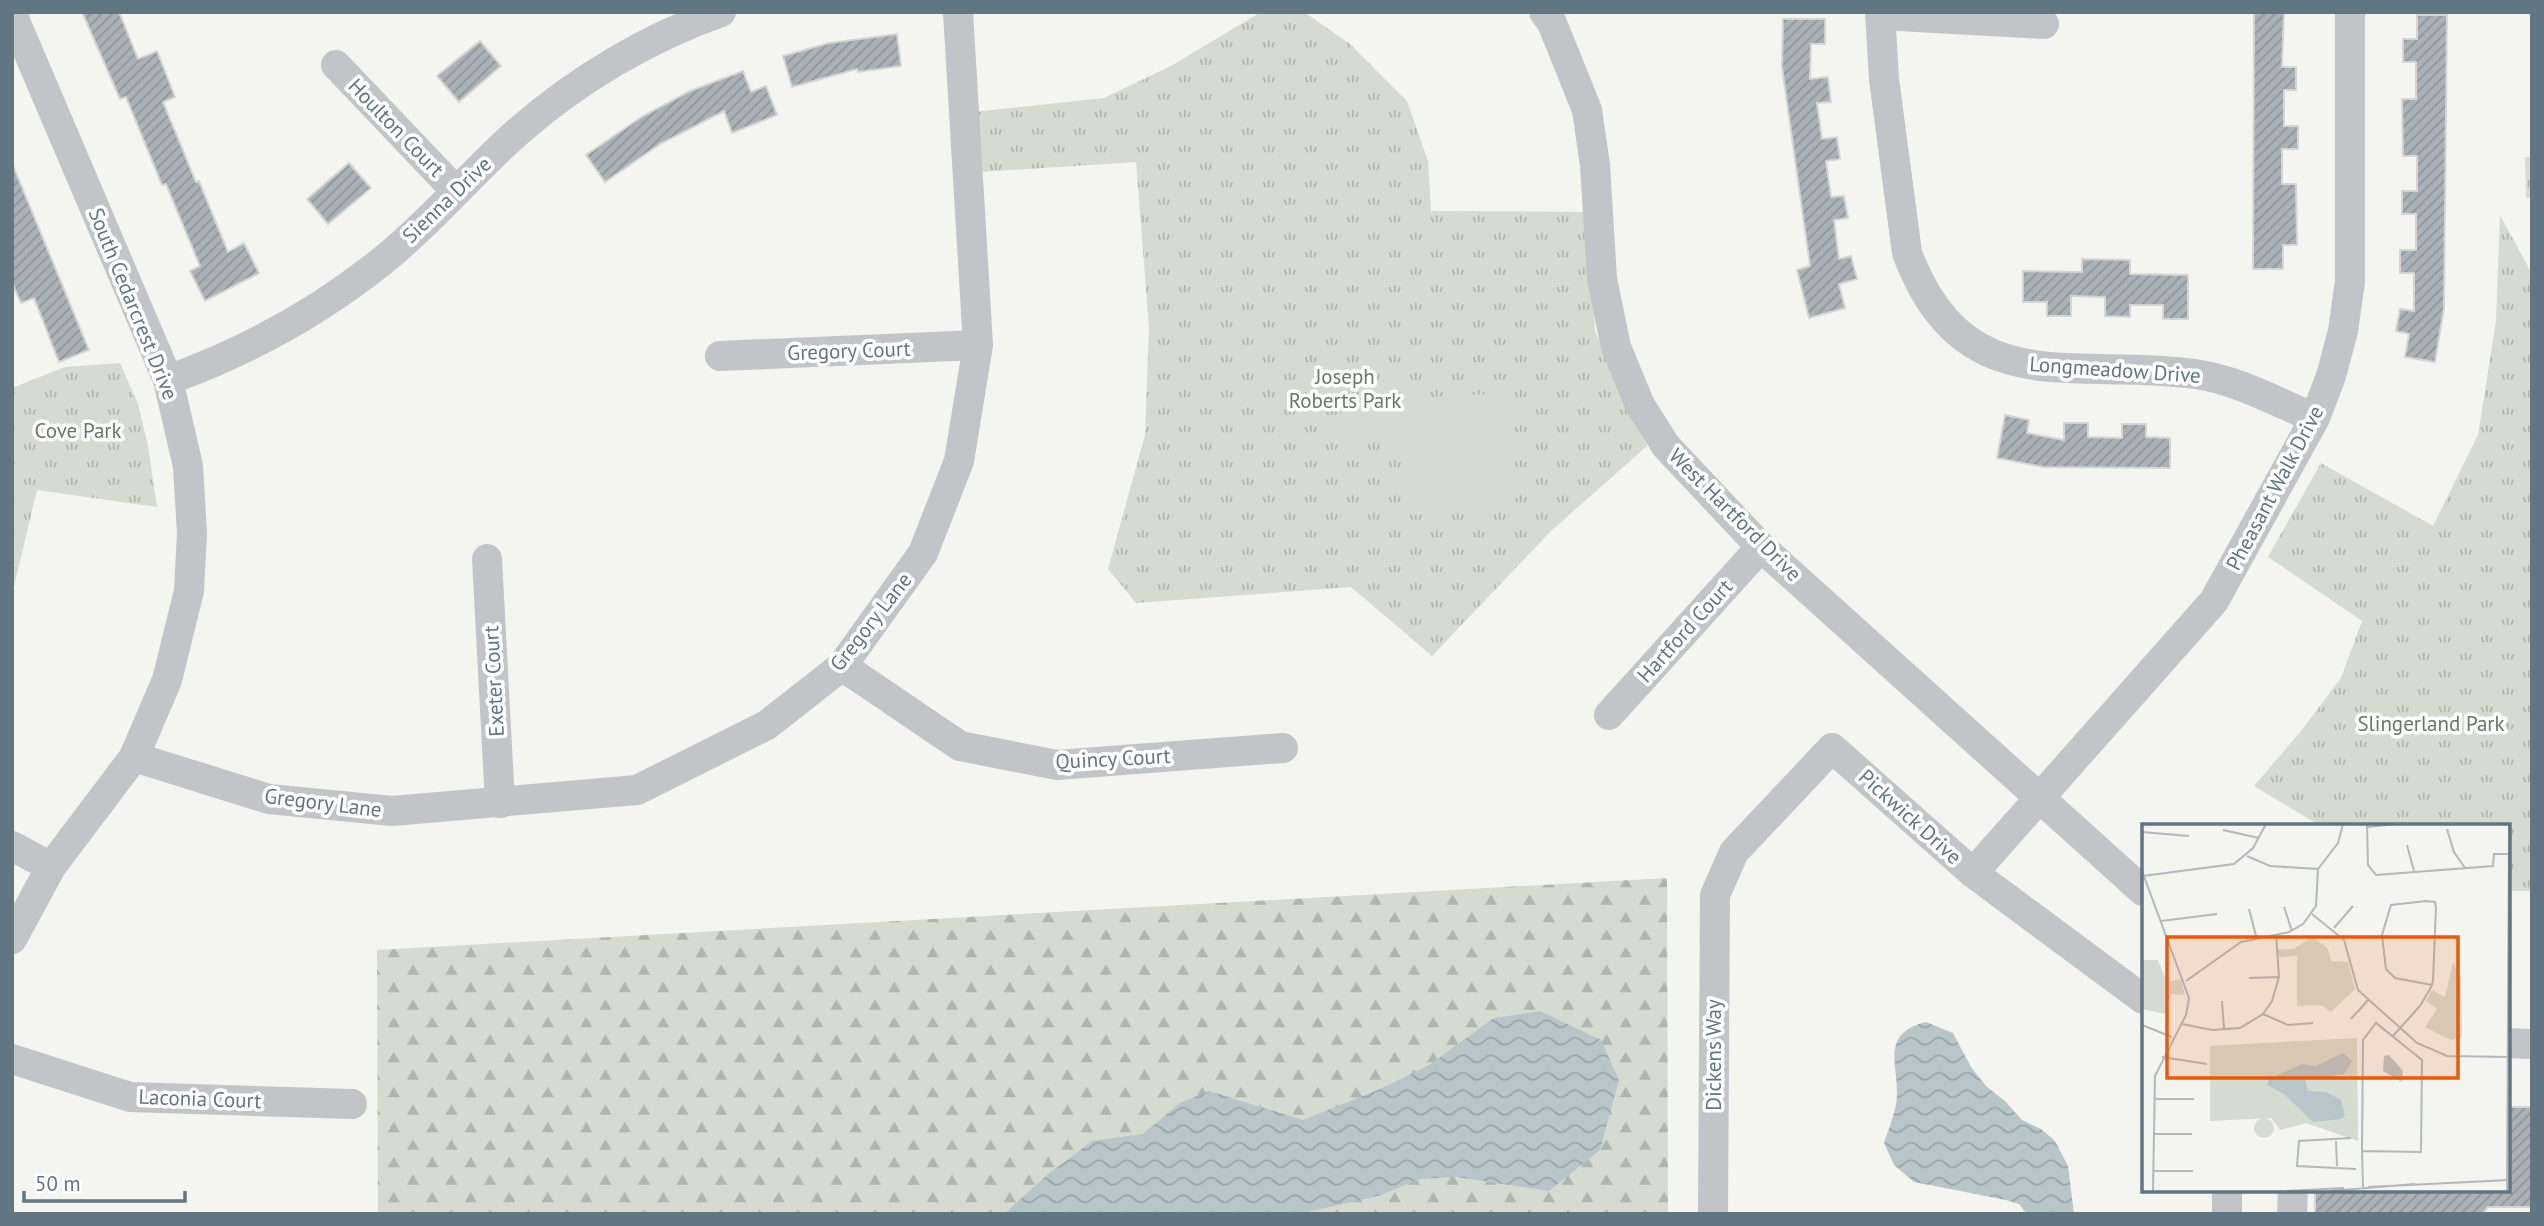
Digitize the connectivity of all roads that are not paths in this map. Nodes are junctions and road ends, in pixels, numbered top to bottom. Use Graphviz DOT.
graph roads {
  1 [pos="721,12"];
  2 [pos="958,12"];
  3 [pos="1544,12"];
  4 [pos="2350,12"];
  5 [pos="12,14"];
  6 [pos="1880,14"];
  7 [pos="2044,24"];
  8 [pos="335,65"];
  9 [pos="456,191"];
  10 [pos="978,345"];
  11 [pos="720,356"];
  12 [pos="168,380"];
  13 [pos="2315,418"];
  14 [pos="1761,547"];
  15 [pos="487,559"];
  16 [pos="842,666"];
  17 [pos="1609,715"];
  18 [pos="1283,748"];
  19 [pos="134,757"];
  20 [pos="2039,797"];
  21 [pos="500,803"];
  22 [pos="12,846"];
  23 [pos="51,867"];
  24 [pos="1973,873"];
  25 [pos="2142,890"];
  26 [pos="1715,895"];
  27 [pos="12,939"];
  28 [pos="2142,998"];
  29 [pos="2509,1043"];
  30 [pos="2532,1044"];
  31 [pos="12,1059"];
  32 [pos="352,1104"];
  33 [pos="2228,1191"];
  34 [pos="2293,1191"];
  35 [pos="1713,1214"];
  36 [pos="2227,1214"];
  37 [pos="2292,1214"];
  1 -- 9 [label="street, Sienna Drive"];
  2 -- 10 [label="street, Gregory Lane"];
  3 -- 14 [label="street, West Hartford Drive"];
  4 -- 13 [label="street, Pheasant Walk Drive"];
  5 -- 12 [label="street, South Cedarcrest Drive"];
  6 -- 7 [label="street"];
  6 -- 13 [label="street, Longmeadow Drive"];
  8 -- 9 [label="street, Houlton Court"];
  9 -- 12 [label="street, Sienna Drive"];
  10 -- 11 [label="street, Gregory Court"];
  10 -- 16 [label="street, Gregory Lane"];
  12 -- 19 [label="street, South Cedarcrest Drive"];
  13 -- 20 [label="street, Pheasant Walk Drive"];
  14 -- 17 [label="street, Hartford Court"];
  14 -- 20 [label="street, West Hartford Drive"];
  15 -- 21 [label="street, Exeter Court"];
  16 -- 18 [label="street, Quincy Court"];
  16 -- 21 [label="street, Gregory Lane"];
  19 -- 21 [label="street, Gregory Lane"];
  19 -- 23 [label="street, South Cedarcrest Drive"];
  20 -- 24 [label="street, Pheasant Walk Drive"];
  20 -- 25 [label="street, West Hartford Drive"];
  22 -- 23 [label="street"];
  23 -- 27 [label="street, South Cedarcrest Drive"];
  24 -- 26 [label="street, Pickwick Drive"];
  24 -- 28 [label="street, Pickwick Drive"];
  26 -- 35 [label="street, Dickens Way"];
  29 -- 30 [label="street"];
  31 -- 32 [label="street, Laconia Court"];
  33 -- 36 [label="street"];
  34 -- 37 [label="street"];
}
